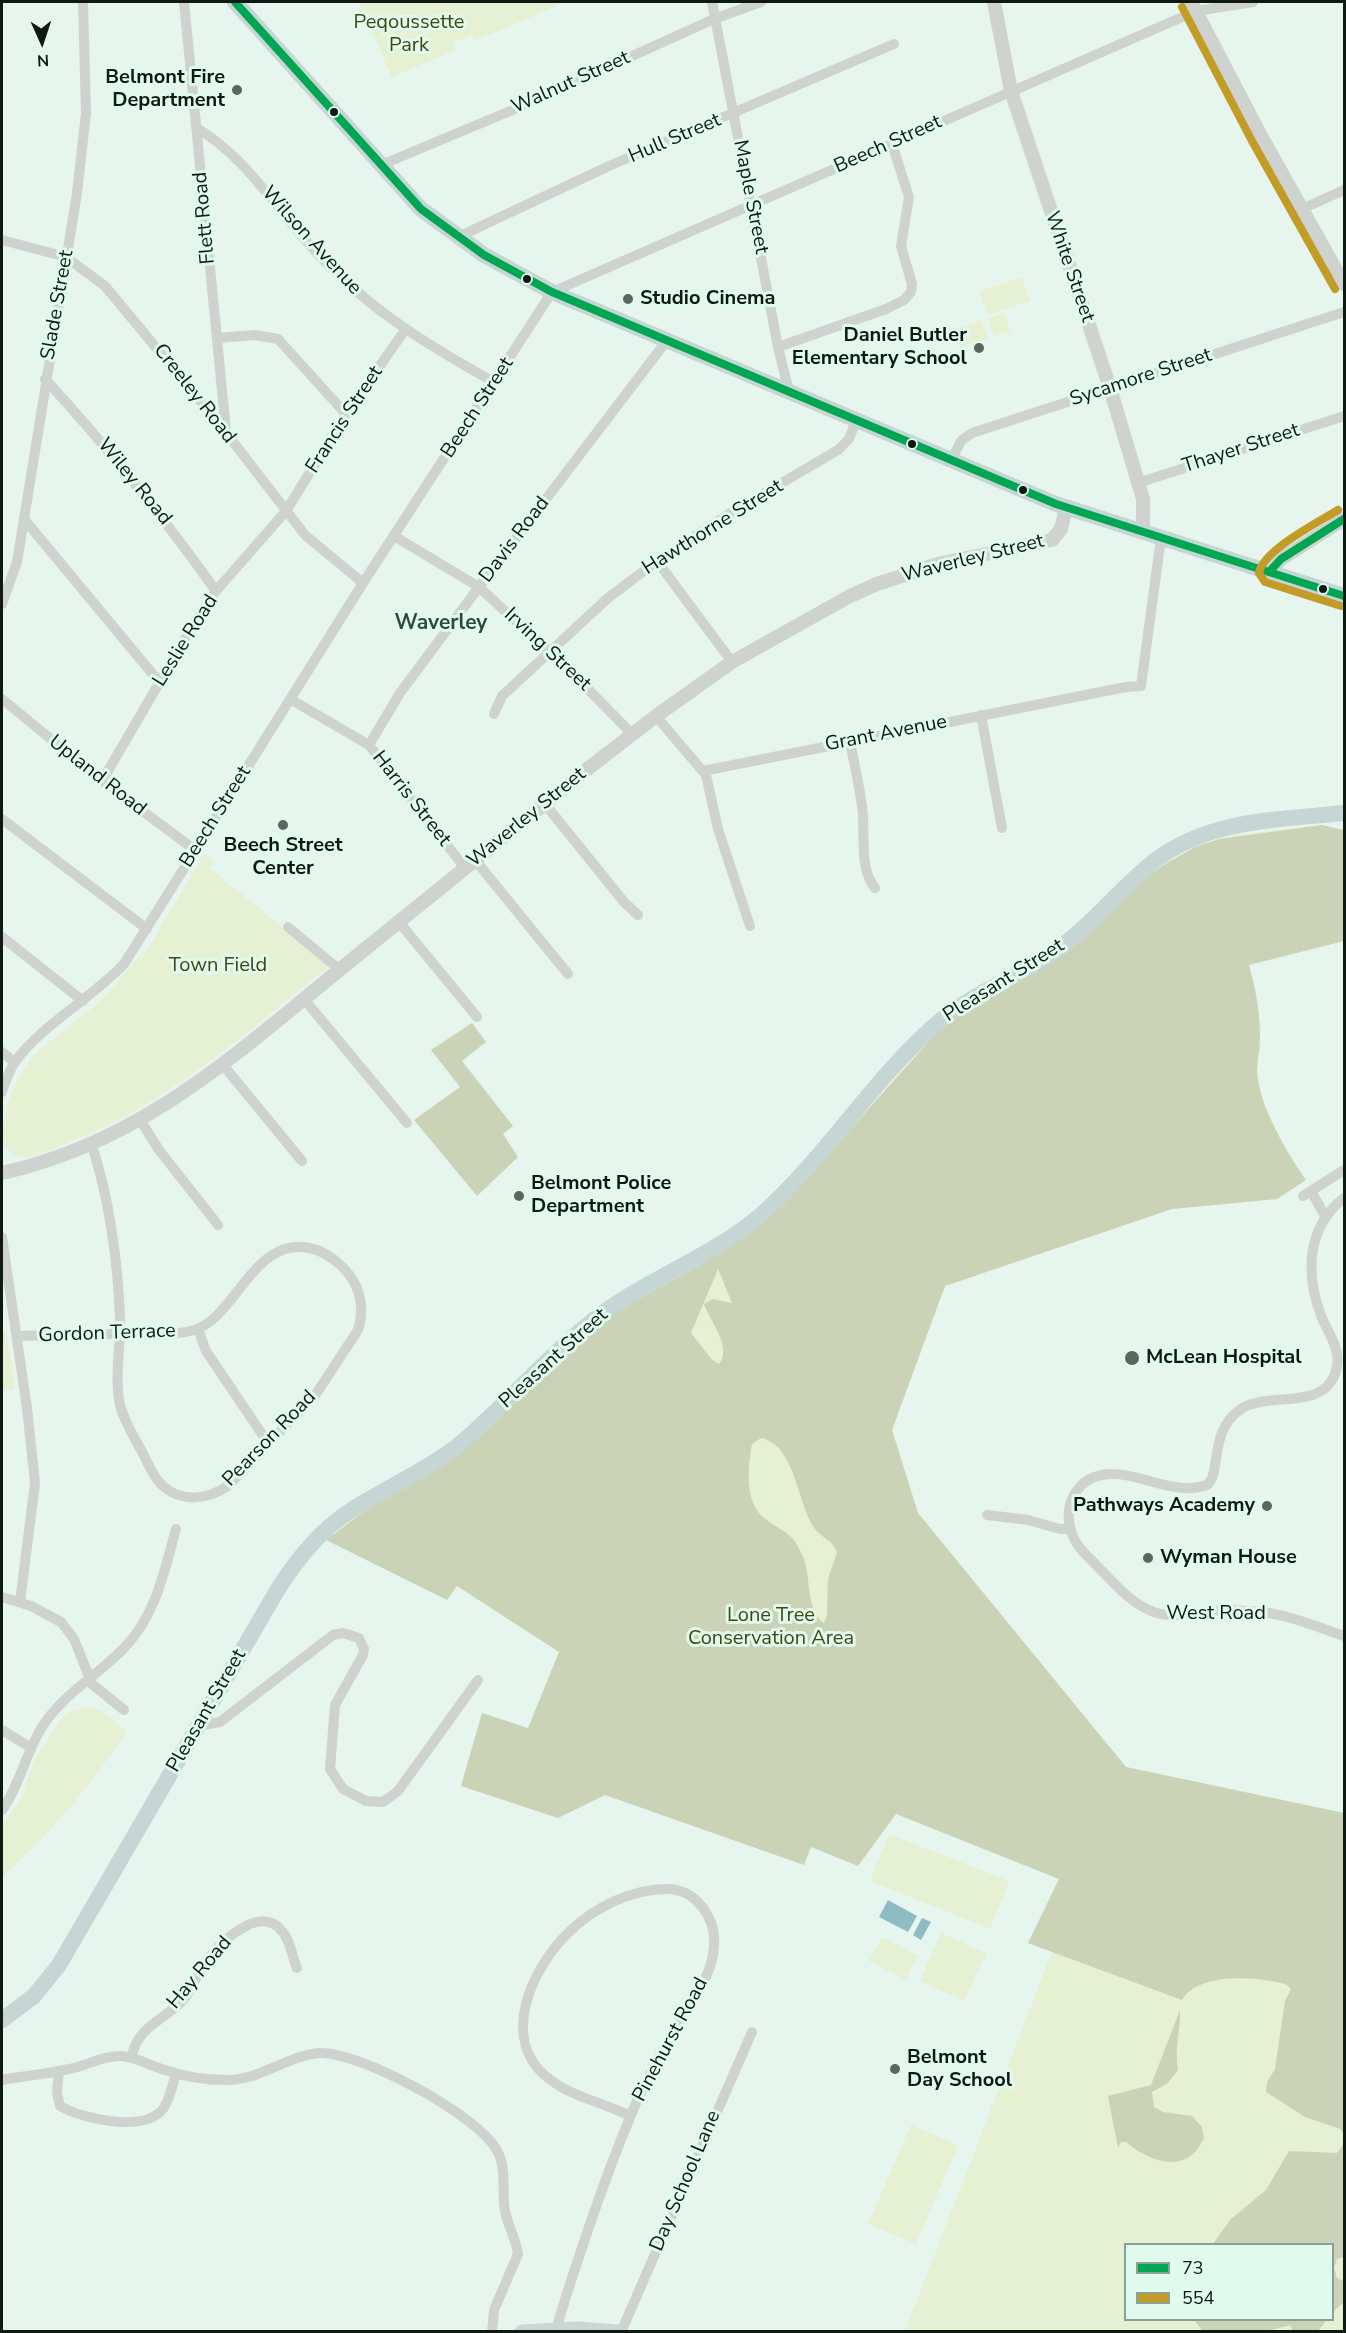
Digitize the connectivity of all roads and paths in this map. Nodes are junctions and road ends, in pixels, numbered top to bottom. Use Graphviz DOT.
graph roads {
  1 [pos="83,2"];
  2 [pos="184,2"];
  3 [pos="235,2"];
  4 [pos="712,2"];
  5 [pos="761,2"];
  6 [pos="994,2"];
  7 [pos="1253,2"];
  8 [pos="1193,7"];
  9 [pos="714,19"];
  10 [pos="894,45"];
  11 [pos="1011,91"];
  12 [pos="734,114"];
  13 [pos="197,128"];
  14 [pos="892,144"];
  15 [pos="381,165"];
  16 [pos="1344,190"];
  17 [pos="753,204"];
  18 [pos="1302,209"];
  19 [pos="458,237"];
  20 [pos="2,240"];
  21 [pos="66,257"];
  22 [pos="1344,284"];
  23 [pos="552,292"];
  24 [pos="1344,312"];
  25 [pos="405,330"];
  26 [pos="217,338"];
  27 [pos="668,339"];
  28 [pos="778,347"];
  29 [pos="45,379"];
  30 [pos="494,381"];
  31 [pos="1110,388"];
  32 [pos="789,392"];
  33 [pos="346,414"];
  34 [pos="1344,416"];
  35 [pos="856,421"];
  36 [pos="226,435"];
  37 [pos="951,461"];
  38 [pos="1138,483"];
  39 [pos="1066,508"];
  40 [pos="286,511"];
  41 [pos="24,519"];
  42 [pos="1344,519"];
  43 [pos="1143,531"];
  44 [pos="394,536"];
  45 [pos="1161,537"];
  46 [pos="657,561"];
  47 [pos="1269,572"];
  48 [pos="363,583"];
  49 [pos="479,587"];
  50 [pos="216,591"];
  51 [pos="1340,594"];
  52 [pos="2,604"];
  53 [pos="548,652"];
  54 [pos="732,662"];
  55 [pos="160,683"];
  56 [pos="2,699"];
  57 [pos="290,699"];
  58 [pos="494,714"];
  59 [pos="656,716"];
  60 [pos="981,716"];
  61 [pos="632,734"];
  62 [pos="850,741"];
  63 [pos="369,746"];
  64 [pos="703,771"];
  65 [pos="102,782"];
  66 [pos="545,804"];
  67 [pos="1344,813"];
  68 [pos="2,819"];
  69 [pos="1002,828"];
  70 [pos="195,850"];
  71 [pos="470,864"];
  72 [pos="875,888"];
  73 [pos="638,915"];
  74 [pos="399,922"];
  75 [pos="750,926"];
  76 [pos="288,927"];
  77 [pos="147,929"];
  78 [pos="2,937"];
  79 [pos="340,970"];
  80 [pos="568,974"];
  81 [pos="304,999"];
  82 [pos="83,1002"];
  83 [pos="477,1017"];
  84 [pos="2,1052"];
  85 [pos="15,1062"];
  86 [pos="223,1065"];
  87 [pos="2,1092"];
  88 [pos="140,1120"];
  89 [pos="406,1122"];
  90 [pos="91,1143"];
  91 [pos="302,1161"];
  92 [pos="1344,1170"];
  93 [pos="2,1173"];
  94 [pos="1344,1198"];
  95 [pos="1325,1216"];
  96 [pos="218,1225"];
  97 [pos="2,1237"];
  98 [pos="198,1329"];
  99 [pos="358,1330"];
  100 [pos="119,1334"];
  101 [pos="17,1336"];
  102 [pos="268,1443"];
  103 [pos="987,1515"];
  104 [pos="176,1529"];
  105 [pos="1070,1529"];
  106 [pos="2,1597"];
  107 [pos="20,1602"];
  108 [pos="1344,1636"];
  109 [pos="90,1679"];
  110 [pos="478,1680"];
  111 [pos="124,1710"];
  112 [pos="198,1726"];
  113 [pos="2,1730"];
  114 [pos="30,1747"];
  115 [pos="2,1810"];
  116 [pos="297,1968"];
  117 [pos="2,2020"];
  118 [pos="752,2032"];
  119 [pos="132,2058"];
  120 [pos="59,2071"];
  121 [pos="176,2073"];
  122 [pos="2,2080"];
  123 [pos="630,2116"];
  124 [pos="556,2329"];
  125 [pos="492,2331"];
  126 [pos="522,2331"];
  127 [pos="619,2331"];
  1 -- 21 [label="street, Slade Street"];
  2 -- 13 [label="street, Flett Road"];
  3 -- 15 [label="main road"];
  4 -- 9 [label="street, Maple Street"];
  5 -- 9 [label="street, Walnut Street"];
  6 -- 11 [label="street, White Street"];
  7 -- 8 [label="street, Beech Street"];
  8 -- 11 [label="street, Beech Street"];
  8 -- 18 [label="street"];
  9 -- 12 [label="street, Maple Street"];
  9 -- 15 [label="street, Walnut Street"];
  10 -- 12 [label="street, Hull Street"];
  11 -- 14 [label="street, Beech Street"];
  11 -- 31 [label="street, White Street"];
  12 -- 17 [label="street, Maple Street"];
  12 -- 19 [label="street, Hull Street"];
  13 -- 25 [label="street, Wilson Avenue"];
  13 -- 26 [label="street, Flett Road"];
  14 -- 17 [label="street, Beech Street"];
  14 -- 28 [label="street"];
  15 -- 19 [label="main road"];
  16 -- 18 [label="street"];
  17 -- 23 [label="street, Beech Street"];
  17 -- 28 [label="street, Maple Street"];
  18 -- 22 [label="street"];
  19 -- 23 [label="main road"];
  20 -- 21 [label="street, Creeley Road"];
  21 -- 29 [label="street, Slade Street"];
  21 -- 36 [label="street, Creeley Road"];
  23 -- 27 [label="main road"];
  23 -- 30 [label="street, Beech Street"];
  24 -- 31 [label="street, Sycamore Street"];
  25 -- 30 [label="street, Wilson Avenue"];
  25 -- 33 [label="street, Francis Street"];
  26 -- 33 [label="street"];
  26 -- 36 [label="street, Flett Road"];
  27 -- 32 [label="main road"];
  27 -- 49 [label="street, Davis Road"];
  28 -- 32 [label="street, Maple Street"];
  29 -- 41 [label="street, Slade Street"];
  29 -- 50 [label="street, Wiley Road"];
  30 -- 44 [label="street, Beech Street"];
  31 -- 37 [label="street, Sycamore Street"];
  31 -- 38 [label="street, White Street"];
  32 -- 35 [label="main road"];
  33 -- 40 [label="street, Francis Street"];
  34 -- 38 [label="street, Thayer Street"];
  35 -- 37 [label="main road"];
  35 -- 46 [label="street, Hawthorne Street"];
  36 -- 40 [label="street, Creeley Road"];
  37 -- 39 [label="main road"];
  38 -- 43 [label="street, White Street"];
  39 -- 43 [label="main road"];
  39 -- 54 [label="street, Waverley Street"];
  40 -- 48 [label="street, Creeley Road"];
  40 -- 50 [label="street, Leslie Road"];
  41 -- 52 [label="street, Slade Street"];
  41 -- 55 [label="street"];
  42 -- 47 [label="street"];
  43 -- 45 [label="main road"];
  44 -- 48 [label="street, Beech Street"];
  44 -- 49 [label="street, Irving Street"];
  45 -- 47 [label="main road"];
  45 -- 60 [label="street, Grant Avenue"];
  46 -- 53 [label="street, Hawthorne Street"];
  46 -- 54 [label="street"];
  47 -- 51 [label="main road"];
  48 -- 57 [label="street, Beech Street"];
  49 -- 53 [label="street, Irving Street"];
  49 -- 63 [label="street, Davis Road"];
  50 -- 55 [label="street, Leslie Road"];
  53 -- 58 [label="street, Hawthorne Street"];
  53 -- 61 [label="street, Irving Street"];
  54 -- 59 [label="street, Waverley Street"];
  55 -- 65 [label="street, Leslie Road"];
  56 -- 65 [label="street, Upland Road"];
  57 -- 63 [label="street, Harris Street"];
  57 -- 70 [label="street, Beech Street"];
  59 -- 61 [label="street, Waverley Street"];
  59 -- 64 [label="street"];
  60 -- 62 [label="street, Grant Avenue"];
  60 -- 69 [label="street"];
  61 -- 66 [label="street, Waverley Street"];
  62 -- 64 [label="street, Grant Avenue"];
  62 -- 72 [label="street"];
  63 -- 71 [label="street, Harris Street"];
  64 -- 75 [label="street"];
  65 -- 70 [label="street, Upland Road"];
  66 -- 71 [label="street, Waverley Street"];
  66 -- 73 [label="street"];
  67 -- 112 [label="main road, Pleasant Street"];
  68 -- 77 [label="street"];
  70 -- 77 [label="street, Beech Street"];
  71 -- 74 [label="street, Waverley Street"];
  71 -- 80 [label="street, Harris Street"];
  74 -- 79 [label="street, Waverley Street"];
  74 -- 83 [label="street"];
  76 -- 79 [label="street"];
  77 -- 82 [label="street, Beech Street"];
  78 -- 82 [label="street"];
  79 -- 81 [label="street, Waverley Street"];
  81 -- 86 [label="street, Waverley Street"];
  81 -- 89 [label="street"];
  82 -- 85 [label="street, Beech Street"];
  84 -- 85 [label="street"];
  85 -- 87 [label="street, Beech Street"];
  86 -- 88 [label="street, Waverley Street"];
  86 -- 91 [label="street"];
  88 -- 90 [label="street, Waverley Street"];
  88 -- 96 [label="street"];
  90 -- 93 [label="street, Waverley Street"];
  90 -- 100 [label="street"];
  92 -- 95 [label="street"];
  94 -- 95 [label="street"];
  95 -- 105 [label="street"];
  97 -- 101 [label="street"];
  98 -- 99 [label="street, Gordon Terrace"];
  98 -- 100 [label="street, Gordon Terrace"];
  98 -- 102 [label="street"];
  99 -- 102 [label="street, Pearson Road"];
  100 -- 101 [label="street, Gordon Terrace"];
  100 -- 102 [label="street, Pearson Road"];
  101 -- 107 [label="street"];
  103 -- 105 [label="street"];
  104 -- 109 [label="street"];
  105 -- 108 [label="street, West Road"];
  106 -- 107 [label="street"];
  107 -- 109 [label="street"];
  109 -- 111 [label="street"];
  109 -- 114 [label="street"];
  110 -- 112 [label="street"];
  112 -- 117 [label="main road, Pleasant Street"];
  113 -- 114 [label="street"];
  114 -- 115 [label="street"];
  116 -- 119 [label="street, Hay Road"];
  118 -- 127 [label="street, Day School Lane"];
  119 -- 120 [label="street"];
  119 -- 121 [label="street"];
  120 -- 121 [label="street"];
  120 -- 122 [label="street"];
  121 -- 125 [label="street"];
  123 -- 123 [label="street, Pinehurst Road"];
  123 -- 124 [label="street, Pinehurst Road"];
  124 -- 126 [label="main road"];
  124 -- 127 [label="main road"];
}
